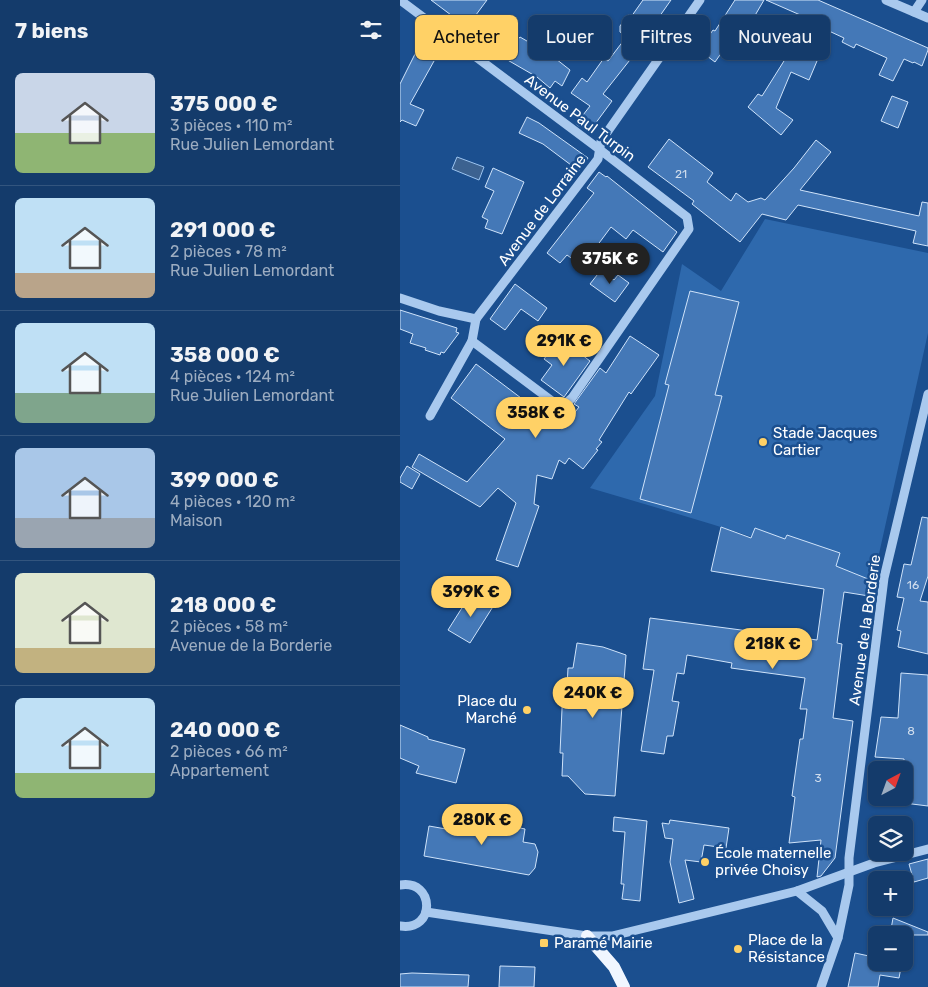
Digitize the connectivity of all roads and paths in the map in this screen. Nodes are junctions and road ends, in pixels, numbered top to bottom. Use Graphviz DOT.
graph roads {
  1 [pos="400,0"];
  2 [pos="700,0"];
  3 [pos="886,0"];
  4 [pos="922,0"];
  5 [pos="914,12"];
  6 [pos="928,18"];
  7 [pos="599,149"];
  8 [pos="400,298"];
  9 [pos="476,319"];
  10 [pos="472,342"];
  11 [pos="928,394"];
  12 [pos="430,416"];
  13 [pos="928,849"];
  14 [pos="849,873"];
  15 [pos="401,883"];
  16 [pos="797,891"];
  17 [pos="426,912"];
  18 [pos="400,926"];
  19 [pos="587,936"];
  20 [pos="838,938"];
  21 [pos="624,987"];
  22 [pos="821,987"];
  1 -- 7 [label="street, Avenue Paul Turpin"];
  2 -- 7 [label="street, Avenue de Lorraine"];
  3 -- 5 [label="street"];
  4 -- 5 [label="street"];
  5 -- 6 [label="street"];
  7 -- 9 [label="street, Avenue de Lorraine"];
  7 -- 10 [label="street, Avenue Paul Turpin"];
  8 -- 9 [label="street"];
  9 -- 10 [label="street"];
  10 -- 12 [label="street"];
  11 -- 14 [label="street, Avenue de la Borderie"];
  13 -- 14 [label="street"];
  14 -- 16 [label="street"];
  14 -- 20 [label="street, Avenue de la Borderie"];
  15 -- 17 [label="street"];
  16 -- 19 [label="street"];
  16 -- 20 [label="street"];
  17 -- 18 [label="street"];
  17 -- 19 [label="street"];
  19 -- 21 [label="main road"];
  20 -- 22 [label="street, Avenue de la Borderie"];
}
